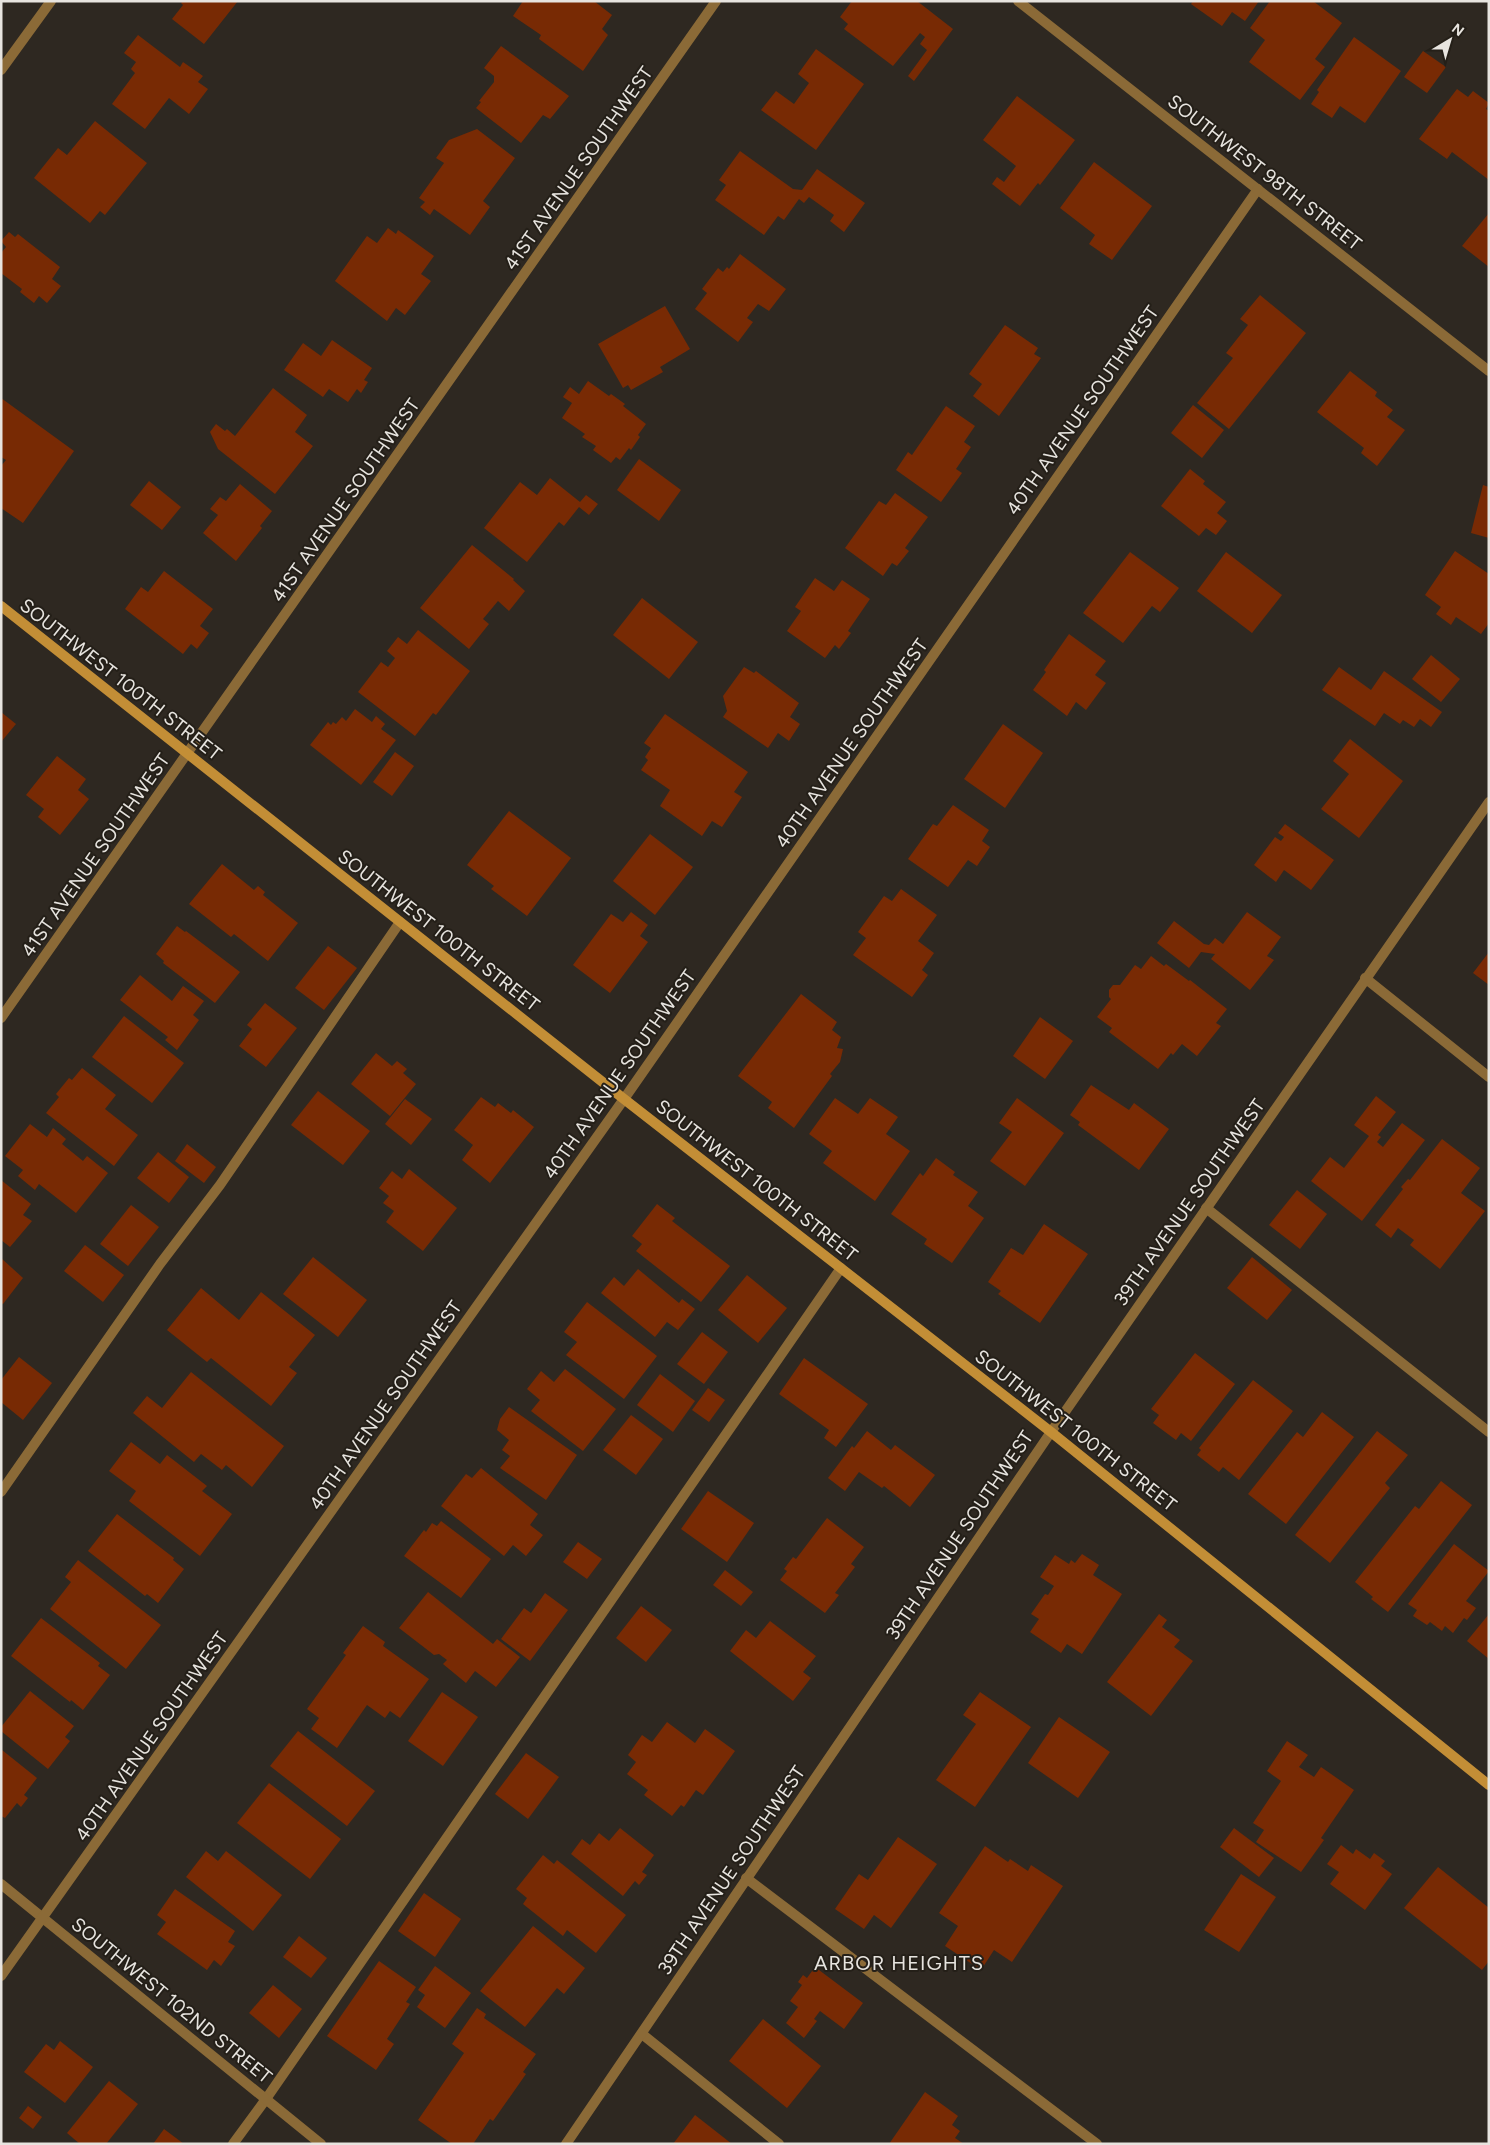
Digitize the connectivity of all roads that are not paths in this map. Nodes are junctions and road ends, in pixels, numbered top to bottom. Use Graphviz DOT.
graph roads {
  1 [pos="51,1"];
  2 [pos="716,1"];
  3 [pos="1018,1"];
  4 [pos="1,70"];
  5 [pos="1258,189"];
  6 [pos="1489,372"];
  7 [pos="1,606"];
  8 [pos="188,754"];
  9 [pos="1489,802"];
  10 [pos="400,922"];
  11 [pos="1365,978"];
  12 [pos="1,1018"];
  13 [pos="1489,1076"];
  14 [pos="624,1098"];
  15 [pos="1206,1208"];
  16 [pos="841,1268"];
  17 [pos="1051,1432"];
  18 [pos="1489,1432"];
  19 [pos="1,1492"];
  20 [pos="1489,1785"];
  21 [pos="746,1878"];
  22 [pos="1,1884"];
  23 [pos="43,1918"];
  24 [pos="1,1976"];
  25 [pos="642,2034"];
  26 [pos="266,2099"];
  27 [pos="233,2144"];
  28 [pos="321,2144"];
  29 [pos="566,2144"];
  30 [pos="779,2144"];
  31 [pos="1097,2144"];
  1 -- 4 [label="street"];
  2 -- 8 [label="street, 41ST AVENUE SOUTHWEST"];
  3 -- 5 [label="street, SOUTHWEST 98TH STREET"];
  5 -- 6 [label="street, SOUTHWEST 98TH STREET"];
  5 -- 14 [label="street, 40TH AVENUE SOUTHWEST"];
  7 -- 8 [label="street, SOUTHWEST 100TH STREET"];
  8 -- 10 [label="street, SOUTHWEST 100TH STREET"];
  8 -- 12 [label="street, 41ST AVENUE SOUTHWEST"];
  9 -- 11 [label="street, 39TH AVENUE SOUTHWEST"];
  10 -- 14 [label="street, SOUTHWEST 100TH STREET"];
  10 -- 19 [label="street"];
  11 -- 13 [label="street"];
  11 -- 15 [label="street, 39TH AVENUE SOUTHWEST"];
  14 -- 16 [label="street, SOUTHWEST 100TH STREET"];
  14 -- 23 [label="street, 40TH AVENUE SOUTHWEST"];
  15 -- 17 [label="street, 39TH AVENUE SOUTHWEST"];
  15 -- 18 [label="street"];
  16 -- 17 [label="street, SOUTHWEST 100TH STREET"];
  16 -- 26 [label="street"];
  17 -- 20 [label="street, SOUTHWEST 100TH STREET"];
  17 -- 21 [label="street, 39TH AVENUE SOUTHWEST"];
  21 -- 25 [label="street, 39TH AVENUE SOUTHWEST"];
  21 -- 31 [label="street"];
  22 -- 23 [label="street, SOUTHWEST 102ND STREET"];
  23 -- 24 [label="street, 40TH AVENUE SOUTHWEST"];
  23 -- 26 [label="street, SOUTHWEST 102ND STREET"];
  25 -- 29 [label="street, 39TH AVENUE SOUTHWEST"];
  25 -- 30 [label="street"];
  26 -- 27 [label="street"];
  26 -- 28 [label="street, SOUTHWEST 102ND STREET"];
}
